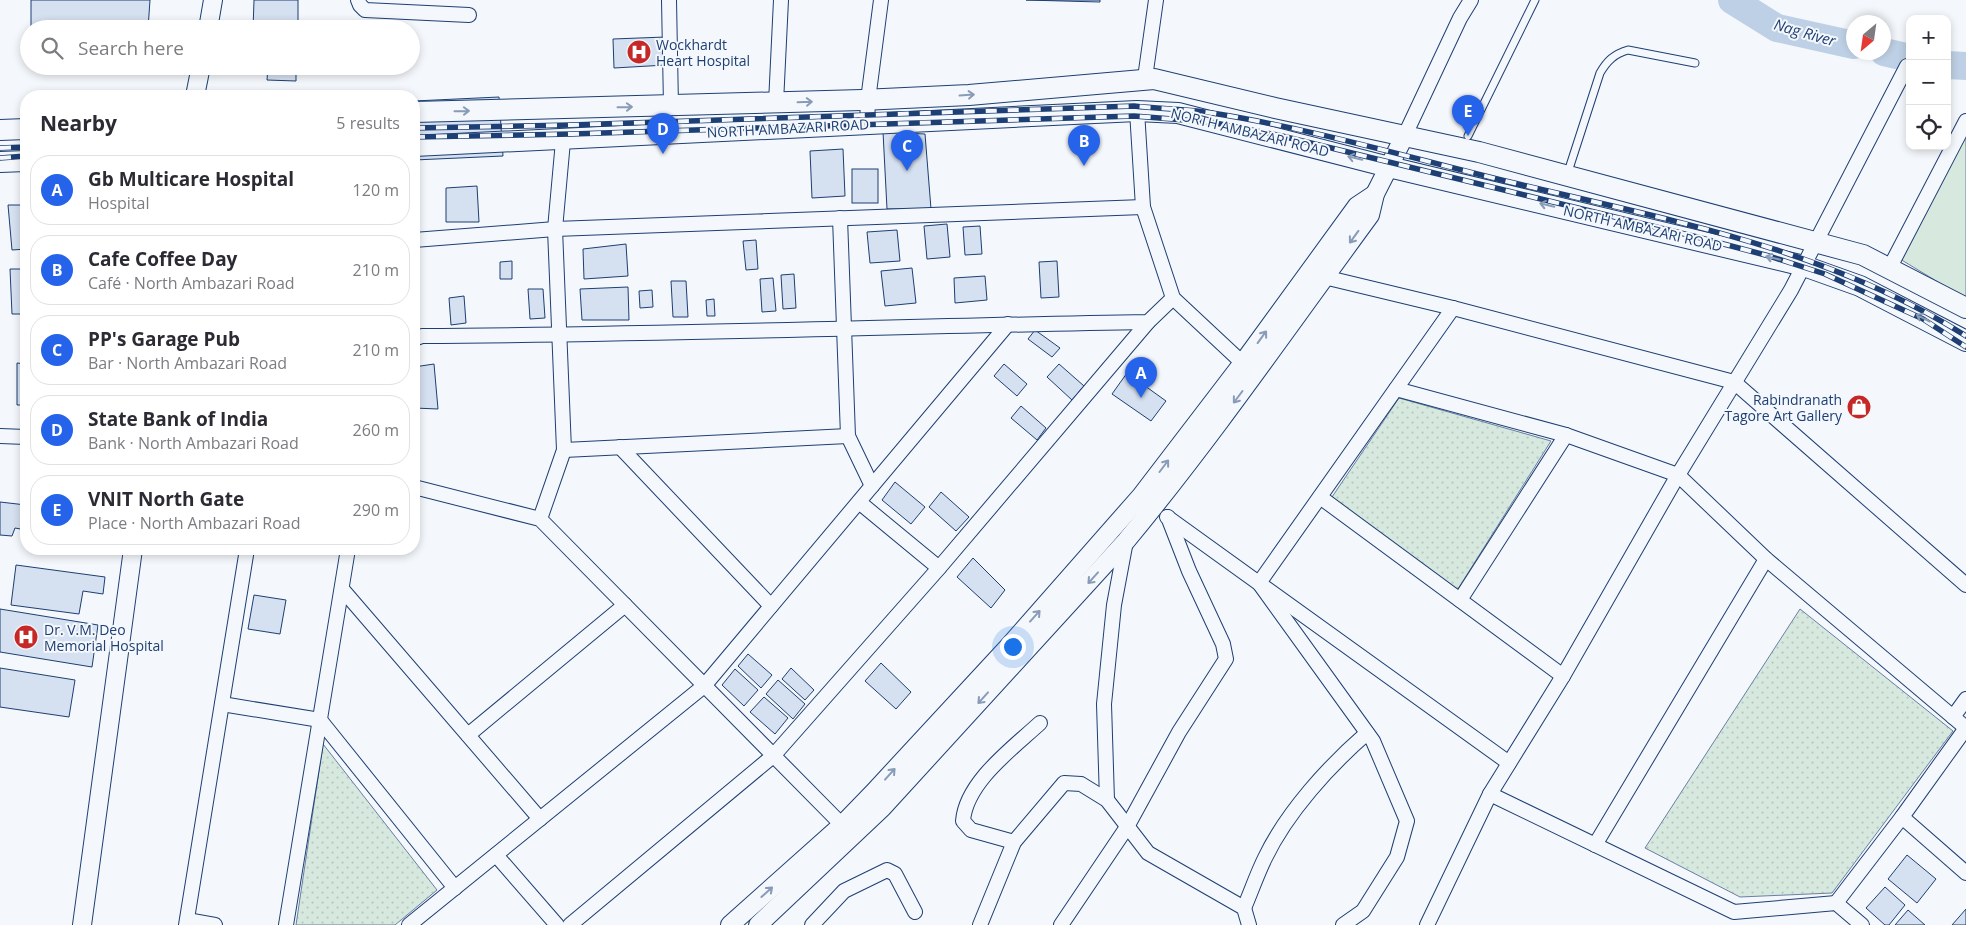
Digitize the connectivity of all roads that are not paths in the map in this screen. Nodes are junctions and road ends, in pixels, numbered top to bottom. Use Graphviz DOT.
graph roads {
  1 [pos="213,0"];
  2 [pos="358,0"];
  3 [pos="669,0"];
  4 [pos="782,0"];
  5 [pos="881,0"];
  6 [pos="1156,0"];
  7 [pos="1471,0"];
  8 [pos="1535,0"];
  9 [pos="469,14"];
  10 [pos="210,20"];
  11 [pos="1695,63"];
  12 [pos="1906,68"];
  13 [pos="199,75"];
  14 [pos="1145,78"];
  15 [pos="196,90"];
  16 [pos="868,100"];
  17 [pos="776,103"];
  18 [pos="671,106"];
  19 [pos="1137,111"];
  20 [pos="420,112"];
  21 [pos="1966,122"];
  22 [pos="867,125"];
  23 [pos="20,129"];
  24 [pos="0,130"];
  25 [pos="1405,135"];
  26 [pos="563,141"];
  27 [pos="1465,142"];
  28 [pos="420,146"];
  29 [pos="20,161"];
  30 [pos="0,162"];
  31 [pos="1389,167"];
  32 [pos="1567,176"];
  33 [pos="1375,194"];
  34 [pos="1143,207"];
  35 [pos="840,218"];
  36 [pos="555,229"];
  37 [pos="420,240"];
  38 [pos="1817,242"];
  39 [pos="1804,266"];
  40 [pos="1889,269"];
  41 [pos="1324,277"];
  42 [pos="1173,298"];
  43 [pos="1453,308"];
  44 [pos="1966,308"];
  45 [pos="1148,322"];
  46 [pos="1008,324"];
  47 [pos="843,327"];
  48 [pos="559,335"];
  49 [pos="420,337"];
  50 [pos="1966,341"];
  51 [pos="1249,369"];
  52 [pos="1734,382"];
  53 [pos="1396,389"];
  54 [pos="1566,435"];
  55 [pos="0,436"];
  56 [pos="848,436"];
  57 [pos="20,437"];
  58 [pos="620,447"];
  59 [pos="564,450"];
  60 [pos="1678,475"];
  61 [pos="872,486"];
  62 [pos="420,489"];
  63 [pos="1320,497"];
  64 [pos="858,502"];
  65 [pos="1154,507"];
  66 [pos="540,519"];
  67 [pos="1126,541"];
  68 [pos="132,555"];
  69 [pos="246,555"];
  70 [pos="347,555"];
  71 [pos="1766,559"];
  72 [pos="939,568"];
  73 [pos="1259,583"];
  74 [pos="1966,585"];
  75 [pos="342,589"];
  76 [pos="1460,600"];
  77 [pos="625,605"];
  78 [pos="771,606"];
  79 [pos="1563,676"];
  80 [pos="704,686"];
  81 [pos="1966,699"];
  82 [pos="222,704"];
  83 [pos="1953,717"];
  84 [pos="320,720"];
  85 [pos="1040,723"];
  86 [pos="1966,728"];
  87 [pos="1367,732"];
  88 [pos="468,735"];
  89 [pos="773,756"];
  90 [pos="1509,763"];
  91 [pos="1490,794"];
  92 [pos="1107,800"];
  93 [pos="1902,817"];
  94 [pos="540,819"];
  95 [pos="1127,827"];
  96 [pos="848,831"];
  97 [pos="1014,842"];
  98 [pos="1595,845"];
  99 [pos="496,855"];
  100 [pos="1966,873"];
  101 [pos="455,888"];
  102 [pos="1836,903"];
  103 [pos="1244,908"];
  104 [pos="915,912"];
  105 [pos="1734,912"];
  106 [pos="186,922"];
  107 [pos="82,925"];
  108 [pos="215,925"];
  109 [pos="286,925"];
  110 [pos="409,925"];
  111 [pos="557,925"];
  112 [pos="570,925"];
  113 [pos="730,925"];
  114 [pos="758,925"];
  115 [pos="812,925"];
  116 [pos="980,925"];
  117 [pos="1061,925"];
  118 [pos="1249,925"];
  119 [pos="1343,925"];
  120 [pos="1427,925"];
  121 [pos="1728,925"];
  122 [pos="1862,925"];
  1 -- 10 [label="street"];
  2 -- 9 [label="street"];
  3 -- 18 [label="street"];
  4 -- 17 [label="street"];
  5 -- 16 [label="street"];
  6 -- 14 [label="street"];
  7 -- 25 [label="street"];
  8 -- 27 [label="lane"];
  11 -- 32 [label="lane"];
  12 -- 38 [label="street"];
  13 -- 15 [label="street"];
  16 -- 14 [label="main road, NORTH AMBAZARI ROAD, one-way"];
  14 -- 25 [label="main road, NORTH AMBAZARI ROAD"];
  17 -- 16 [label="main road, NORTH AMBAZARI ROAD, one-way"];
  16 -- 22 [label="street"];
  17 -- 18 [label="main road, NORTH AMBAZARI ROAD"];
  20 -- 18 [label="main road, NORTH AMBAZARI ROAD, one-way"];
  19 -- 22 [label="main road, NORTH AMBAZARI ROAD"];
  31 -- 19 [label="main road, NORTH AMBAZARI ROAD, one-way"];
  19 -- 34 [label="street"];
  21 -- 40 [label="street"];
  22 -- 26 [label="main road, NORTH AMBAZARI ROAD"];
  23 -- 24 [label="main road"];
  25 -- 27 [label="main road, NORTH AMBAZARI ROAD"];
  25 -- 31 [label="street"];
  26 -- 28 [label="main road, NORTH AMBAZARI ROAD"];
  26 -- 36 [label="street"];
  27 -- 32 [label="main road, NORTH AMBAZARI ROAD"];
  29 -- 30 [label="main road"];
  31 -- 33 [label="street"];
  39 -- 31 [label="main road, NORTH AMBAZARI ROAD, one-way"];
  32 -- 38 [label="main road, NORTH AMBAZARI ROAD"];
  33 -- 41 [label="street, one-way"];
  51 -- 33 [label="street, one-way"];
  34 -- 35 [label="street"];
  34 -- 42 [label="street"];
  35 -- 36 [label="street"];
  35 -- 47 [label="street"];
  36 -- 37 [label="street"];
  36 -- 48 [label="street"];
  38 -- 39 [label="street"];
  38 -- 40 [label="main road, NORTH AMBAZARI ROAD"];
  50 -- 39 [label="main road, NORTH AMBAZARI ROAD, one-way"];
  39 -- 52 [label="street"];
  40 -- 44 [label="main road, NORTH AMBAZARI ROAD"];
  41 -- 43 [label="street"];
  41 -- 51 [label="street"];
  42 -- 45 [label="street"];
  42 -- 51 [label="street"];
  43 -- 52 [label="street"];
  43 -- 53 [label="street"];
  45 -- 46 [label="street"];
  45 -- 72 [label="street"];
  46 -- 47 [label="street"];
  46 -- 61 [label="street"];
  47 -- 48 [label="street"];
  47 -- 56 [label="street"];
  48 -- 49 [label="street"];
  48 -- 59 [label="street"];
  51 -- 65 [label="street"];
  52 -- 60 [label="street"];
  52 -- 74 [label="street"];
  53 -- 54 [label="street"];
  53 -- 63 [label="street"];
  54 -- 60 [label="street"];
  54 -- 76 [label="street"];
  55 -- 57 [label="street"];
  56 -- 58 [label="street"];
  56 -- 61 [label="street"];
  58 -- 59 [label="street"];
  58 -- 78 [label="street"];
  59 -- 66 [label="street"];
  60 -- 71 [label="street"];
  60 -- 79 [label="street"];
  61 -- 64 [label="street"];
  62 -- 66 [label="street"];
  63 -- 73 [label="street"];
  63 -- 76 [label="street"];
  64 -- 72 [label="street"];
  64 -- 78 [label="street"];
  65 -- 67 [label="street"];
  65 -- 73 [label="street"];
  65 -- 95 [label="street"];
  96 -- 65 [label="street, one-way"];
  66 -- 77 [label="street"];
  67 -- 92 [label="street"];
  67 -- 96 [label="street, one-way"];
  68 -- 107 [label="street"];
  69 -- 82 [label="street"];
  70 -- 75 [label="street"];
  71 -- 83 [label="street"];
  71 -- 98 [label="street"];
  72 -- 89 [label="street"];
  73 -- 87 [label="street"];
  73 -- 90 [label="street"];
  75 -- 84 [label="street"];
  75 -- 88 [label="street"];
  76 -- 79 [label="street"];
  77 -- 80 [label="street"];
  77 -- 88 [label="street"];
  78 -- 80 [label="street"];
  79 -- 90 [label="street"];
  80 -- 89 [label="street"];
  80 -- 94 [label="street"];
  81 -- 83 [label="street"];
  82 -- 84 [label="street"];
  82 -- 106 [label="street"];
  83 -- 86 [label="street"];
  84 -- 101 [label="street"];
  84 -- 109 [label="street"];
  85 -- 97 [label="street"];
  86 -- 93 [label="street"];
  87 -- 103 [label="street"];
  87 -- 119 [label="street"];
  88 -- 94 [label="street"];
  89 -- 96 [label="street"];
  89 -- 112 [label="street"];
  90 -- 91 [label="street"];
  91 -- 98 [label="street"];
  91 -- 120 [label="street"];
  92 -- 95 [label="street"];
  92 -- 97 [label="street"];
  93 -- 100 [label="street"];
  93 -- 102 [label="street"];
  94 -- 99 [label="street"];
  95 -- 103 [label="street"];
  95 -- 117 [label="street"];
  113 -- 96 [label="street, one-way"];
  96 -- 114 [label="street"];
  97 -- 116 [label="street"];
  98 -- 105 [label="street"];
  99 -- 101 [label="street"];
  99 -- 111 [label="street"];
  101 -- 110 [label="street"];
  102 -- 105 [label="street"];
  102 -- 122 [label="street"];
  103 -- 118 [label="street"];
  104 -- 115 [label="street"];
  105 -- 121 [label="street"];
  106 -- 108 [label="street"];
}
